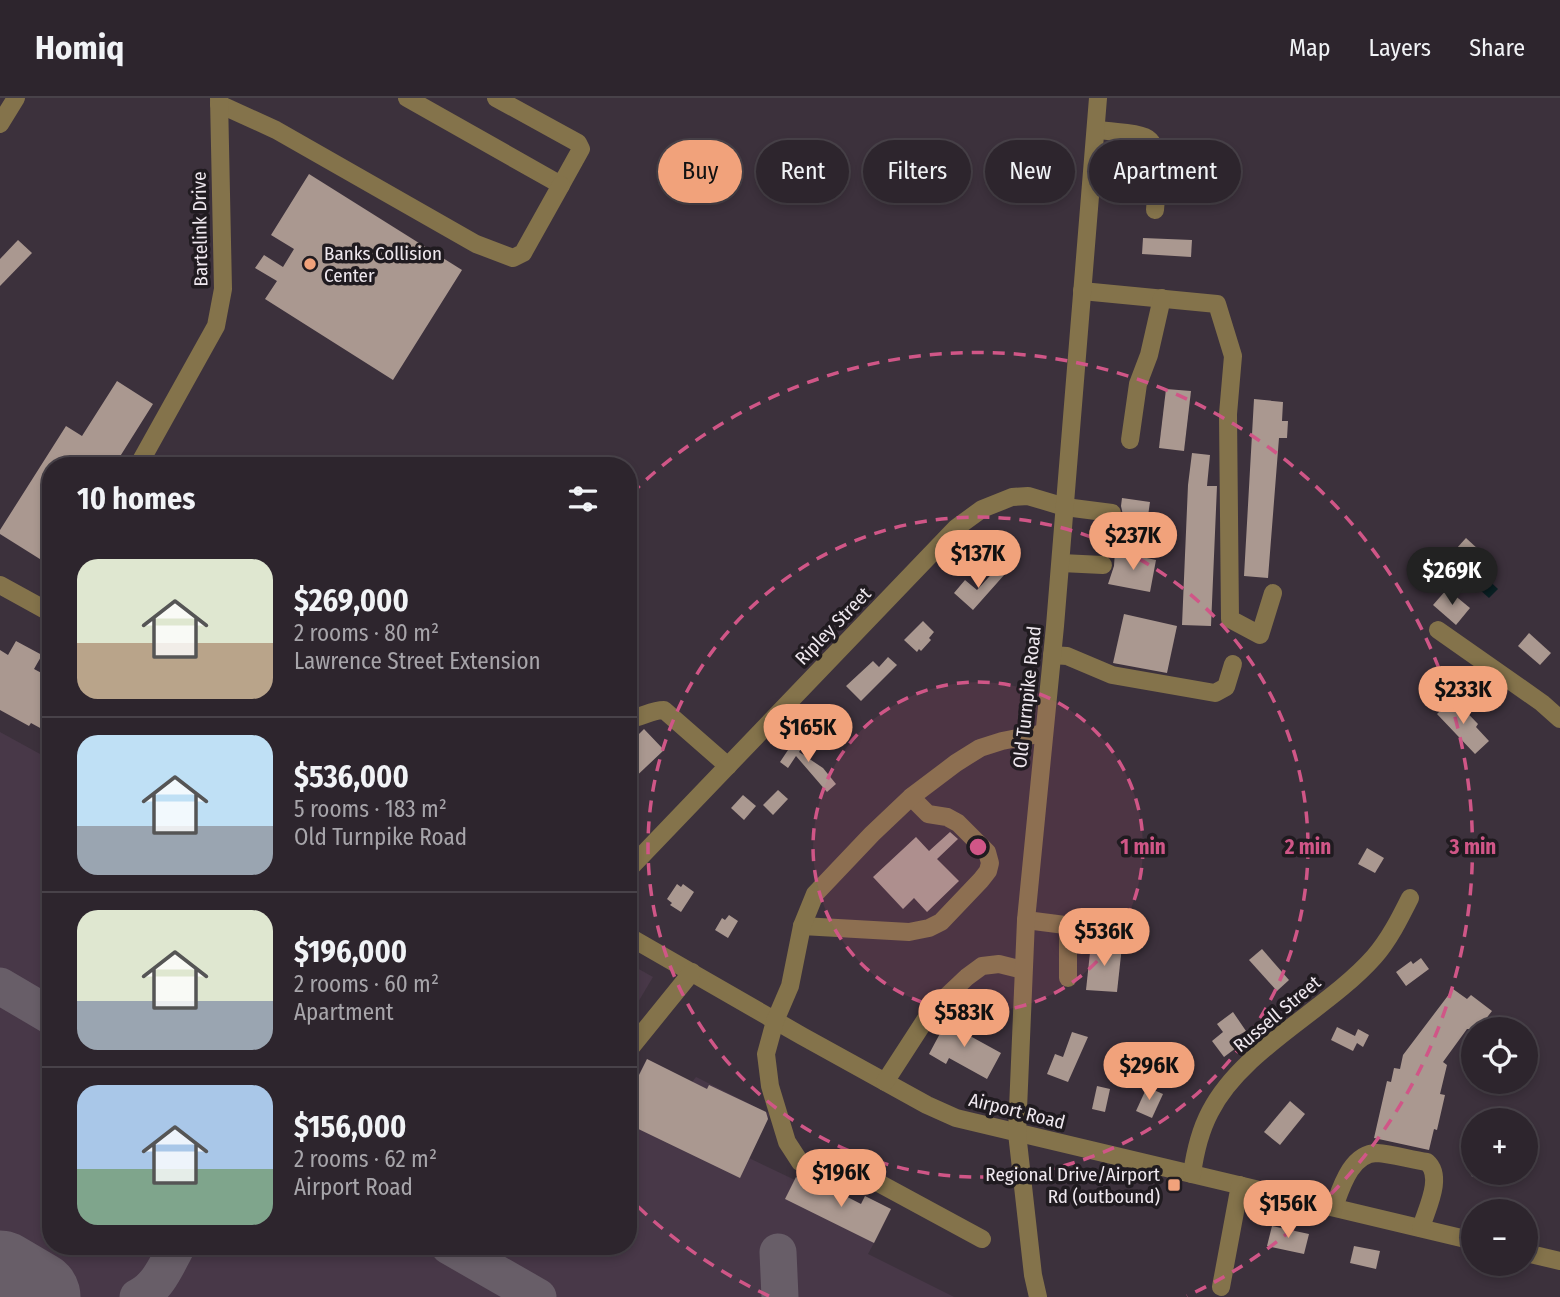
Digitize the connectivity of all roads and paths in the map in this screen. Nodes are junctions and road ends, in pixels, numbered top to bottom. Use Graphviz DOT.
graph roads {
  1 [pos="16,98"];
  2 [pos="407,98"];
  3 [pos="496,98"];
  4 [pos="1098,98"];
  5 [pos="219,101"];
  6 [pos="0,124"];
  7 [pos="1096,129"];
  8 [pos="561,184"];
  9 [pos="1155,210"];
  10 [pos="1082,291"];
  11 [pos="1162,298"];
  12 [pos="1130,440"];
  13 [pos="143,457"];
  14 [pos="1065,507"];
  15 [pos="1112,513"];
  16 [pos="1060,563"];
  17 [pos="1103,565"];
  18 [pos="0,586"];
  19 [pos="1273,593"];
  20 [pos="42,608"];
  21 [pos="1438,630"];
  22 [pos="1052,655"];
  23 [pos="1233,664"];
  24 [pos="637,719"];
  25 [pos="1560,719"];
  26 [pos="1044,733"];
  27 [pos="728,766"];
  28 [pos="911,797"];
  29 [pos="637,861"];
  30 [pos="1410,898"];
  31 [pos="1026,920"];
  32 [pos="1068,925"];
  33 [pos="802,926"];
  34 [pos="1132,928"];
  35 [pos="637,941"];
  36 [pos="1023,970"];
  37 [pos="692,972"];
  38 [pos="1068,978"];
  39 [pos="775,1021"];
  40 [pos="637,1040"];
  41 [pos="885,1082"];
  42 [pos="1017,1133"];
  43 [pos="1192,1174"];
  44 [pos="1240,1185"];
  45 [pos="1334,1207"];
  46 [pos="1421,1228"];
  47 [pos="1461,1238"];
  48 [pos="982,1239"];
  49 [pos="1538,1256"];
  50 [pos="1560,1261"];
  51 [pos="1221,1287"];
  52 [pos="1038,1297"];
  1 -- 6 [label="street"];
  2 -- 8 [label="street"];
  3 -- 8 [label="street"];
  4 -- 7 [label="street, Old Turnpike Road"];
  5 -- 8 [label="street"];
  5 -- 13 [label="street, Bartelink Drive"];
  7 -- 9 [label="street"];
  7 -- 10 [label="street, Old Turnpike Road"];
  10 -- 11 [label="street"];
  10 -- 14 [label="street, Old Turnpike Road"];
  11 -- 12 [label="street"];
  11 -- 19 [label="street"];
  14 -- 15 [label="street, Ripley Street"];
  14 -- 16 [label="street, Old Turnpike Road"];
  14 -- 27 [label="street, Ripley Street"];
  16 -- 17 [label="street"];
  16 -- 22 [label="street, Old Turnpike Road"];
  18 -- 20 [label="street"];
  21 -- 25 [label="street"];
  22 -- 23 [label="street"];
  22 -- 26 [label="street, Old Turnpike Road"];
  24 -- 27 [label="street"];
  26 -- 28 [label="street"];
  26 -- 31 [label="street, Old Turnpike Road"];
  27 -- 29 [label="street, Ripley Street"];
  28 -- 33 [label="street"];
  28 -- 33 [label="street"];
  30 -- 43 [label="street, Russell Street"];
  31 -- 32 [label="street"];
  31 -- 36 [label="street, Old Turnpike Road"];
  32 -- 34 [label="street"];
  32 -- 38 [label="street"];
  33 -- 39 [label="street"];
  35 -- 37 [label="street, Airport Road"];
  36 -- 41 [label="street"];
  36 -- 42 [label="street, Old Turnpike Road"];
  37 -- 39 [label="street, Airport Road"];
  37 -- 40 [label="street"];
  39 -- 41 [label="street, Airport Road"];
  39 -- 48 [label="street"];
  41 -- 42 [label="street, Airport Road"];
  42 -- 43 [label="street, Airport Road"];
  42 -- 52 [label="street, Old Turnpike Road"];
  43 -- 44 [label="street, Airport Road"];
  44 -- 45 [label="street, Airport Road"];
  44 -- 51 [label="street"];
  45 -- 46 [label="street, Airport Road"];
  45 -- 46 [label="street"];
  46 -- 47 [label="street, Airport Road"];
  49 -- 50 [label="street"];
}
